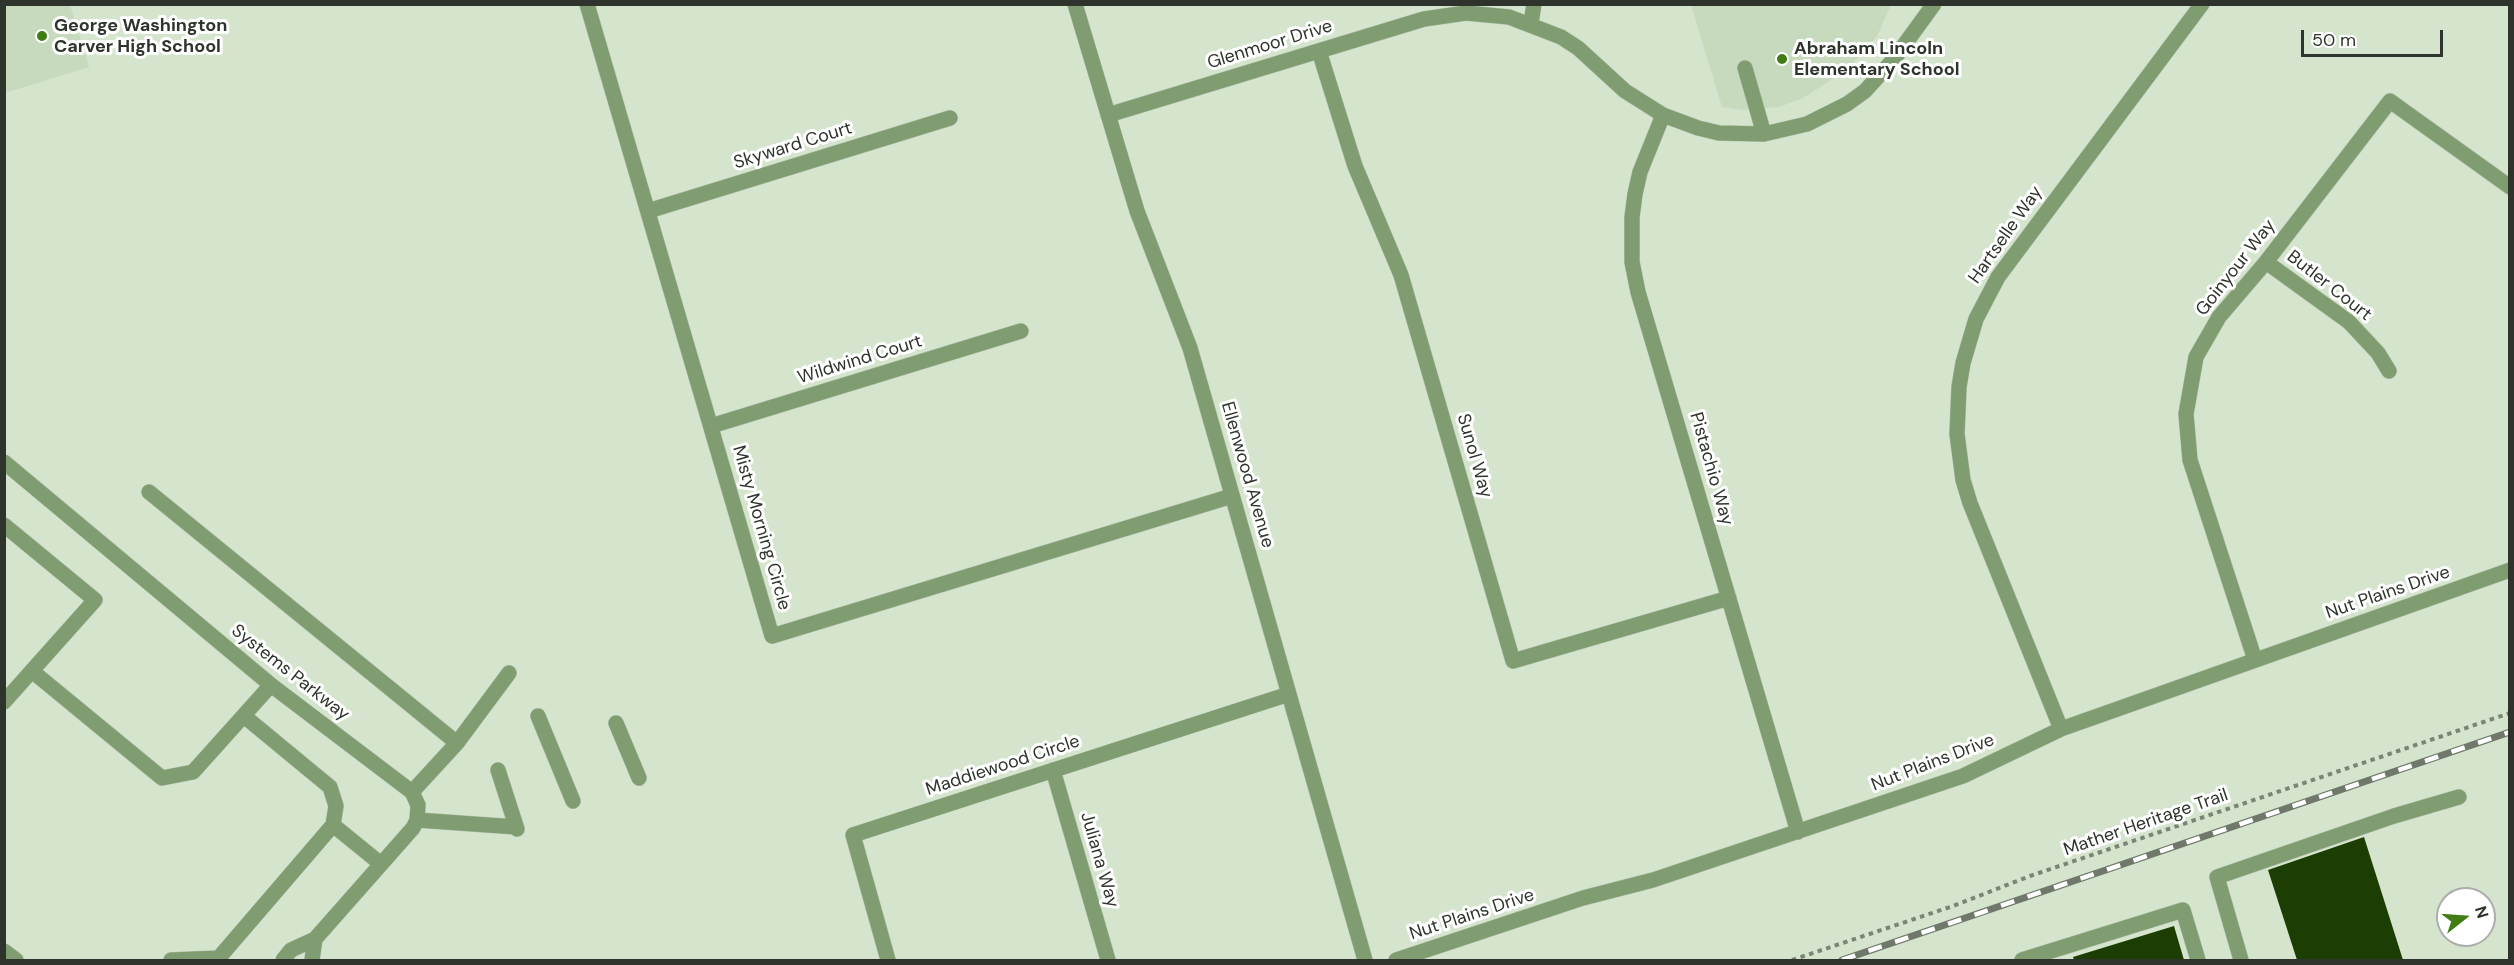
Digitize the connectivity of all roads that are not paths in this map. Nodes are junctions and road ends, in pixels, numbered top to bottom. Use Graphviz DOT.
graph roads {
  1 [pos="587,4"];
  2 [pos="1075,4"];
  3 [pos="1534,4"];
  4 [pos="1934,4"];
  5 [pos="2202,4"];
  6 [pos="1531,23"];
  7 [pos="1319,51"];
  8 [pos="1745,68"];
  9 [pos="1108,115"];
  10 [pos="1663,115"];
  11 [pos="950,118"];
  12 [pos="1764,134"];
  13 [pos="2510,187"];
  14 [pos="648,211"];
  15 [pos="2266,262"];
  16 [pos="1021,331"];
  17 [pos="2389,371"];
  18 [pos="711,426"];
  19 [pos="7,469"];
  20 [pos="149,492"];
  21 [pos="1232,496"];
  22 [pos="4,525"];
  23 [pos="2510,570"];
  24 [pos="1729,598"];
  25 [pos="2255,660"];
  26 [pos="32,671"];
  27 [pos="509,672"];
  28 [pos="271,685"];
  29 [pos="1289,694"];
  30 [pos="4,702"];
  31 [pos="244,716"];
  32 [pos="538,716"];
  33 [pos="616,723"];
  34 [pos="2061,729"];
  35 [pos="457,743"];
  36 [pos="498,770"];
  37 [pos="1053,770"];
  38 [pos="639,778"];
  39 [pos="412,792"];
  40 [pos="2459,797"];
  41 [pos="573,801"];
  42 [pos="417,820"];
  43 [pos="333,825"];
  44 [pos="1798,832"];
  45 [pos="381,864"];
  46 [pos="315,939"];
  47 [pos="4,951"];
  48 [pos="218,959"];
  49 [pos="16,960"];
  50 [pos="171,960"];
  51 [pos="283,960"];
  52 [pos="312,960"];
  53 [pos="888,960"];
  54 [pos="1108,960"];
  55 [pos="1365,960"];
  56 [pos="1396,960"];
  57 [pos="2022,960"];
  58 [pos="2198,960"];
  59 [pos="2241,960"];
  1 -- 14 [label="street, Misty Morning Circle"];
  2 -- 9 [label="street, Ellenwood Avenue"];
  3 -- 6 [label="street"];
  4 -- 12 [label="street, Glenmoor Drive"];
  5 -- 34 [label="street, Hartselle Way"];
  6 -- 7 [label="street, Glenmoor Drive"];
  6 -- 10 [label="street, Glenmoor Drive"];
  7 -- 9 [label="street, Glenmoor Drive"];
  7 -- 24 [label="street, Sunol Way"];
  8 -- 12 [label="street"];
  9 -- 21 [label="street, Ellenwood Avenue"];
  10 -- 12 [label="street, Glenmoor Drive"];
  10 -- 24 [label="street, Pistachio Way"];
  11 -- 14 [label="street, Skyward Court"];
  13 -- 15 [label="street, Goinyour Way"];
  14 -- 18 [label="street, Misty Morning Circle"];
  15 -- 17 [label="street, Butler Court"];
  15 -- 25 [label="street, Goinyour Way"];
  16 -- 18 [label="street, Wildwind Court"];
  18 -- 21 [label="street, Misty Morning Circle"];
  19 -- 28 [label="street, Systems Parkway"];
  20 -- 35 [label="street"];
  21 -- 29 [label="street, Ellenwood Avenue"];
  22 -- 26 [label="street"];
  23 -- 25 [label="street, Nut Plains Drive"];
  24 -- 44 [label="street, Pistachio Way"];
  25 -- 34 [label="street, Nut Plains Drive"];
  26 -- 30 [label="street"];
  26 -- 31 [label="street"];
  27 -- 35 [label="street"];
  28 -- 31 [label="street"];
  28 -- 39 [label="street, Systems Parkway"];
  29 -- 37 [label="street, Maddiewood Circle"];
  29 -- 55 [label="street, Ellenwood Avenue"];
  31 -- 43 [label="street"];
  32 -- 41 [label="street"];
  33 -- 38 [label="street"];
  34 -- 44 [label="street, Nut Plains Drive"];
  35 -- 39 [label="street"];
  36 -- 42 [label="street"];
  37 -- 53 [label="street, Maddiewood Circle"];
  37 -- 54 [label="street, Juliana Way"];
  39 -- 42 [label="street"];
  40 -- 59 [label="street"];
  42 -- 45 [label="street"];
  43 -- 45 [label="street"];
  43 -- 48 [label="street"];
  44 -- 56 [label="street, Nut Plains Drive"];
  45 -- 46 [label="street"];
  46 -- 51 [label="street"];
  46 -- 52 [label="street"];
  47 -- 49 [label="street"];
  48 -- 50 [label="street"];
  57 -- 58 [label="street"];
}
